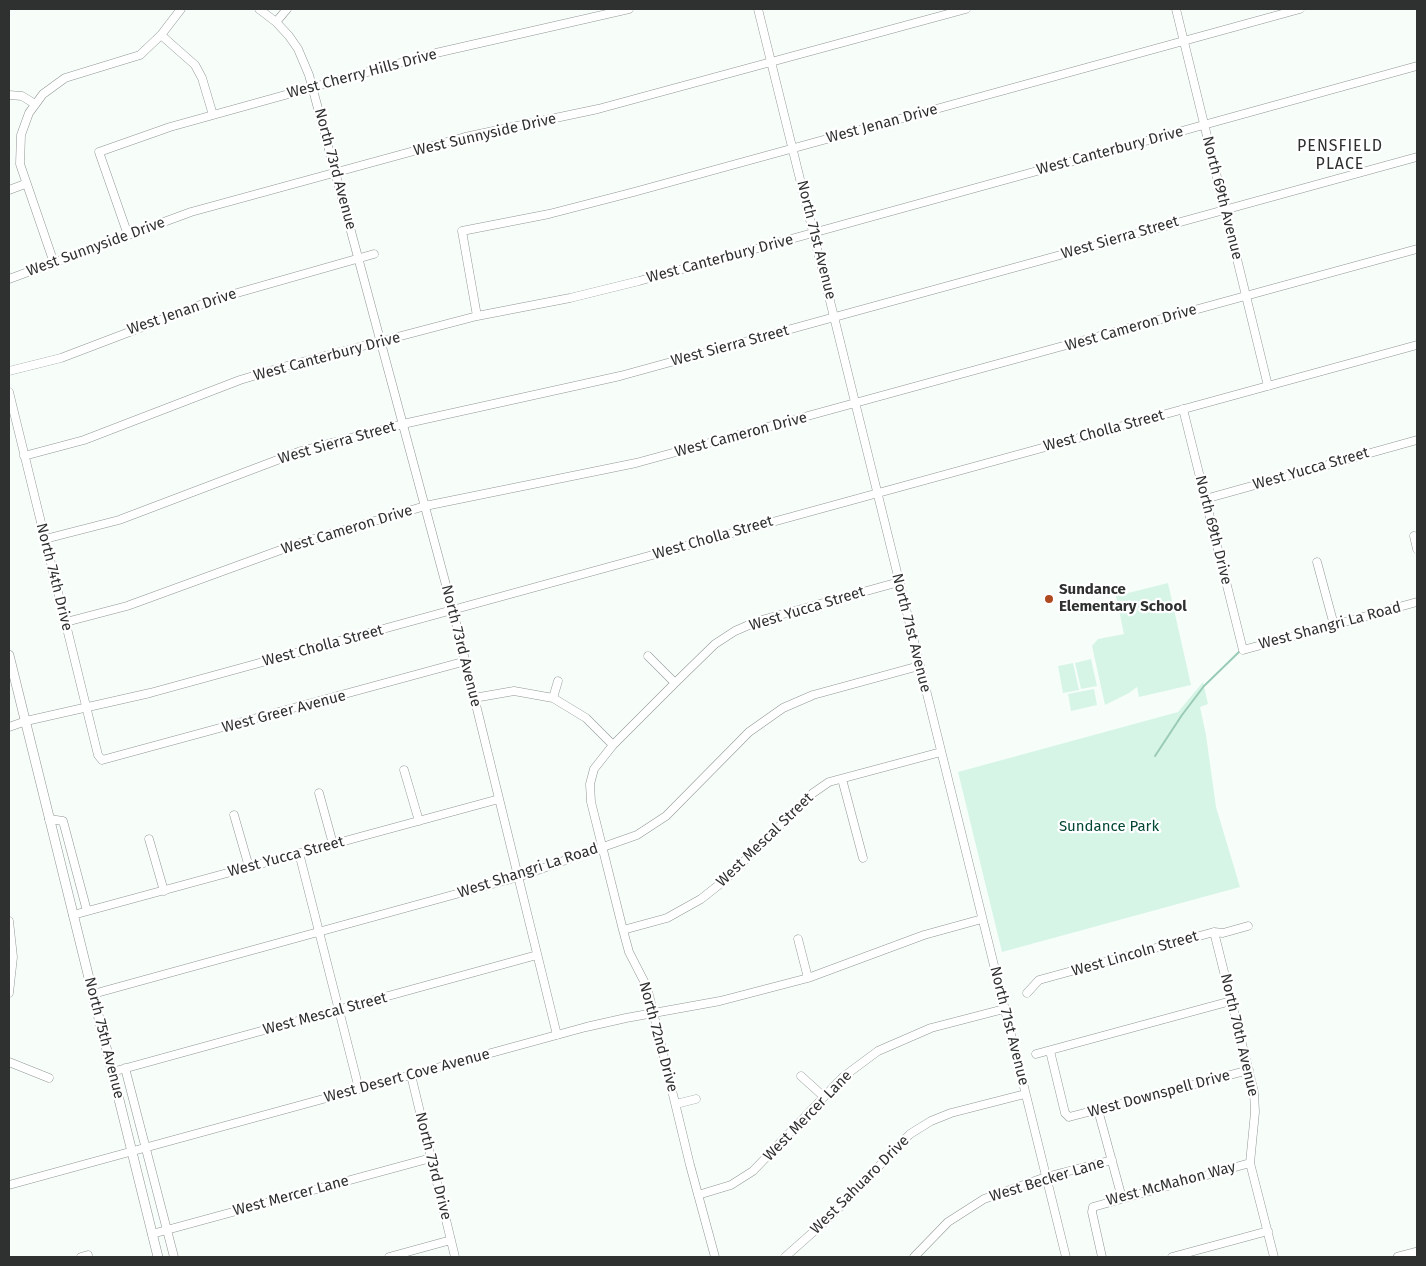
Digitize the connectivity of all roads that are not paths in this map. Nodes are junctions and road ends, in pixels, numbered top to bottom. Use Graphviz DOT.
graph roads {
  1 [pos="181,9"];
  2 [pos="259,9"];
  3 [pos="287,9"];
  4 [pos="629,9"];
  5 [pos="758,9"];
  6 [pos="966,9"];
  7 [pos="1176,9"];
  8 [pos="1300,9"];
  9 [pos="276,22"];
  10 [pos="161,36"];
  11 [pos="1184,41"];
  12 [pos="772,63"];
  13 [pos="1417,66"];
  14 [pos="313,87"];
  15 [pos="9,94"];
  16 [pos="35,104"];
  17 [pos="213,115"];
  18 [pos="1204,125"];
  19 [pos="793,148"];
  20 [pos="1417,157"];
  21 [pos="336,172"];
  22 [pos="25,184"];
  23 [pos="9,190"];
  24 [pos="1226,209"];
  25 [pos="814,233"];
  26 [pos="128,235"];
  27 [pos="1417,249"];
  28 [pos="374,254"];
  29 [pos="358,258"];
  30 [pos="54,263"];
  31 [pos="9,279"];
  32 [pos="1246,296"];
  33 [pos="477,316"];
  34 [pos="835,317"];
  35 [pos="381,342"];
  36 [pos="1417,346"];
  37 [pos="9,371"];
  38 [pos="1268,386"];
  39 [pos="9,392"];
  40 [pos="856,404"];
  41 [pos="1182,409"];
  42 [pos="403,424"];
  43 [pos="1417,440"];
  44 [pos="24,456"];
  45 [pos="877,492"];
  46 [pos="1205,499"];
  47 [pos="425,506"];
  48 [pos="1414,536"];
  49 [pos="45,539"];
  50 [pos="1417,549"];
  51 [pos="1317,562"];
  52 [pos="899,582"];
  53 [pos="1417,602"];
  54 [pos="453,611"];
  55 [pos="66,622"];
  56 [pos="1334,625"];
  57 [pos="1244,650"];
  58 [pos="9,655"];
  59 [pos="648,656"];
  60 [pos="466,661"];
  61 [pos="919,666"];
  62 [pos="558,681"];
  63 [pos="675,683"];
  64 [pos="474,698"];
  65 [pos="553,698"];
  66 [pos="87,707"];
  67 [pos="26,721"];
  68 [pos="9,727"];
  69 [pos="613,745"];
  70 [pos="941,752"];
  71 [pos="102,760"];
  72 [pos="404,770"];
  73 [pos="842,778"];
  74 [pos="319,793"];
  75 [pos="499,799"];
  76 [pos="234,815"];
  77 [pos="50,819"];
  78 [pos="419,821"];
  79 [pos="149,839"];
  80 [pos="333,844"];
  81 [pos="603,847"];
  82 [pos="299,853"];
  83 [pos="863,858"];
  84 [pos="249,867"];
  85 [pos="518,877"];
  86 [pos="164,891"];
  87 [pos="87,911"];
  88 [pos="73,915"];
  89 [pos="982,919"];
  90 [pos="9,921"];
  91 [pos="1248,926"];
  92 [pos="623,930"];
  93 [pos="319,931"];
  94 [pos="1214,932"];
  95 [pos="798,939"];
  96 [pos="537,955"];
  97 [pos="808,978"];
  98 [pos="9,993"];
  99 [pos="1027,993"];
  100 [pos="93,994"];
  101 [pos="1232,1001"];
  102 [pos="339,1010"];
  103 [pos="1004,1010"];
  104 [pos="653,1012"];
  105 [pos="557,1035"];
  106 [pos="1050,1051"];
  107 [pos="1036,1054"];
  108 [pos="9,1062"];
  109 [pos="125,1068"];
  110 [pos="1249,1070"];
  111 [pos="112,1072"];
  112 [pos="411,1075"];
  113 [pos="802,1076"];
  114 [pos="49,1078"];
  115 [pos="359,1089"];
  116 [pos="1025,1094"];
  117 [pos="823,1096"];
  118 [pos="696,1099"];
  119 [pos="676,1104"];
  120 [pos="1098,1110"];
  121 [pos="146,1147"];
  122 [pos="132,1151"];
  123 [pos="431,1158"];
  124 [pos="1112,1160"];
  125 [pos="1250,1163"];
  126 [pos="1046,1177"];
  127 [pos="9,1185"];
  128 [pos="698,1195"];
  129 [pos="1122,1198"];
  130 [pos="167,1230"];
  131 [pos="1268,1231"];
  132 [pos="152,1234"];
  133 [pos="451,1240"];
  134 [pos="1417,1252"];
  135 [pos="1195,1254"];
  136 [pos="1274,1256"];
  137 [pos="158,1257"];
  138 [pos="174,1257"];
  139 [pos="389,1257"];
  140 [pos="456,1257"];
  141 [pos="715,1257"];
  142 [pos="785,1257"];
  143 [pos="914,1257"];
  144 [pos="1066,1257"];
  145 [pos="1102,1257"];
  146 [pos="1172,1257"];
  147 [pos="1398,1257"];
  1 -- 10 [label="street"];
  2 -- 9 [label="street, North 73rd Avenue"];
  3 -- 9 [label="street"];
  4 -- 14 [label="street, West Cherry Hills Drive"];
  5 -- 12 [label="street, North 71st Avenue"];
  6 -- 12 [label="street, West Sunnyside Drive"];
  7 -- 11 [label="street, North 69th Avenue"];
  8 -- 11 [label="street, West Jenan Drive"];
  9 -- 14 [label="street, North 73rd Avenue"];
  10 -- 16 [label="street"];
  10 -- 17 [label="street"];
  11 -- 18 [label="street, North 69th Avenue"];
  11 -- 19 [label="street, West Jenan Drive"];
  12 -- 19 [label="street, North 71st Avenue"];
  12 -- 21 [label="street, West Sunnyside Drive"];
  13 -- 18 [label="street, West Canterbury Drive"];
  14 -- 17 [label="street, West Cherry Hills Drive"];
  14 -- 21 [label="street, North 73rd Avenue"];
  15 -- 16 [label="street"];
  16 -- 22 [label="street"];
  17 -- 26 [label="street, West Cherry Hills Drive"];
  18 -- 24 [label="street, North 69th Avenue"];
  18 -- 25 [label="street, West Canterbury Drive"];
  19 -- 25 [label="street, North 71st Avenue"];
  19 -- 33 [label="street, West Jenan Drive"];
  20 -- 24 [label="street, West Sierra Street"];
  21 -- 26 [label="street, West Sunnyside Drive"];
  21 -- 29 [label="street, North 73rd Avenue"];
  22 -- 23 [label="street"];
  22 -- 30 [label="street"];
  24 -- 32 [label="street, North 69th Avenue"];
  24 -- 34 [label="street, West Sierra Street"];
  25 -- 33 [label="street, West Canterbury Drive"];
  25 -- 34 [label="street, North 71st Avenue"];
  26 -- 30 [label="street, West Sunnyside Drive"];
  27 -- 32 [label="street, West Cameron Drive"];
  28 -- 29 [label="street"];
  29 -- 35 [label="street, North 73rd Avenue"];
  29 -- 37 [label="street, West Jenan Drive"];
  30 -- 31 [label="street, West Sunnyside Drive"];
  32 -- 38 [label="street, North 69th Avenue"];
  32 -- 40 [label="street, West Cameron Drive"];
  33 -- 35 [label="street, West Canterbury Drive"];
  34 -- 40 [label="street, North 71st Avenue"];
  34 -- 42 [label="street, West Sierra Street"];
  35 -- 42 [label="street, North 73rd Avenue"];
  35 -- 44 [label="street, West Canterbury Drive"];
  36 -- 38 [label="street, West Cholla Street"];
  38 -- 41 [label="street, West Cholla Street"];
  39 -- 44 [label="street, North 74th Drive"];
  40 -- 45 [label="street, North 71st Avenue"];
  40 -- 47 [label="street, West Cameron Drive"];
  41 -- 45 [label="street, West Cholla Street"];
  41 -- 46 [label="street, North 69th Drive"];
  42 -- 47 [label="street, North 73rd Avenue"];
  42 -- 49 [label="street, West Sierra Street"];
  43 -- 46 [label="street, West Yucca Street"];
  44 -- 49 [label="street, North 74th Drive"];
  45 -- 52 [label="street, North 71st Avenue"];
  45 -- 54 [label="street, West Cholla Street"];
  46 -- 57 [label="street, North 69th Drive"];
  47 -- 54 [label="street, North 73rd Avenue"];
  47 -- 55 [label="street, West Cameron Drive"];
  48 -- 50 [label="street"];
  49 -- 55 [label="street, North 74th Drive"];
  51 -- 56 [label="street"];
  52 -- 61 [label="street, North 71st Avenue"];
  52 -- 63 [label="street, West Yucca Street"];
  53 -- 56 [label="street, West Shangri La Road"];
  54 -- 60 [label="street, North 73rd Avenue"];
  54 -- 66 [label="street, West Cholla Street"];
  55 -- 66 [label="street, North 74th Drive"];
  56 -- 57 [label="street, West Shangri La Road"];
  58 -- 67 [label="main road, North 75th Avenue"];
  59 -- 63 [label="street"];
  60 -- 64 [label="street, North 73rd Avenue"];
  60 -- 71 [label="street, West Greer Avenue"];
  61 -- 70 [label="street, North 71st Avenue"];
  61 -- 81 [label="street, West Shangri La Road"];
  62 -- 65 [label="street"];
  63 -- 69 [label="street, West Yucca Street"];
  64 -- 65 [label="street"];
  64 -- 75 [label="street, North 73rd Avenue"];
  65 -- 69 [label="street"];
  66 -- 67 [label="street, West Cholla Street"];
  66 -- 71 [label="street, North 74th Drive"];
  67 -- 68 [label="street, West Cholla Street"];
  67 -- 77 [label="main road, North 75th Avenue"];
  69 -- 81 [label="street, North 72nd Drive"];
  70 -- 73 [label="street, West Mescal Street"];
  70 -- 89 [label="street, North 71st Avenue"];
  72 -- 78 [label="street"];
  73 -- 83 [label="street"];
  73 -- 92 [label="street, West Mescal Street"];
  74 -- 80 [label="street"];
  75 -- 78 [label="street, West Yucca Street"];
  75 -- 85 [label="street, North 73rd Avenue"];
  76 -- 84 [label="street"];
  77 -- 87 [label="street"];
  77 -- 88 [label="main road, North 75th Avenue"];
  78 -- 80 [label="street, West Yucca Street"];
  79 -- 86 [label="street"];
  80 -- 82 [label="street, West Yucca Street"];
  81 -- 85 [label="street, West Shangri La Road"];
  81 -- 92 [label="street, North 72nd Drive"];
  82 -- 84 [label="street, West Yucca Street"];
  82 -- 93 [label="street"];
  84 -- 86 [label="street, West Yucca Street"];
  85 -- 93 [label="street, West Shangri La Road"];
  85 -- 96 [label="street, North 73rd Avenue"];
  86 -- 87 [label="street, West Yucca Street"];
  87 -- 88 [label="street, West Yucca Street"];
  88 -- 100 [label="main road, North 75th Avenue"];
  89 -- 97 [label="street, West Desert Cove Avenue"];
  89 -- 103 [label="street, North 71st Avenue"];
  90 -- 98 [label="street"];
  91 -- 94 [label="street, West Lincoln Street"];
  92 -- 104 [label="street, North 72nd Drive"];
  93 -- 100 [label="street, West Shangri La Road"];
  93 -- 102 [label="street"];
  94 -- 99 [label="street, West Lincoln Street"];
  94 -- 101 [label="street, North 70th Avenue"];
  95 -- 97 [label="street"];
  96 -- 102 [label="street, West Mescal Street"];
  96 -- 105 [label="street, North 73rd Avenue"];
  97 -- 104 [label="street, West Desert Cove Avenue"];
  100 -- 111 [label="main road, North 75th Avenue"];
  101 -- 106 [label="street"];
  101 -- 110 [label="street, North 70th Avenue"];
  102 -- 109 [label="street, West Mescal Street"];
  102 -- 115 [label="street"];
  103 -- 116 [label="street, North 71st Avenue"];
  103 -- 117 [label="street, West Mercer Lane"];
  104 -- 105 [label="street, West Desert Cove Avenue"];
  104 -- 119 [label="street, North 72nd Drive"];
  105 -- 112 [label="street, West Desert Cove Avenue"];
  106 -- 107 [label="street"];
  106 -- 120 [label="street, West Downspell Drive"];
  108 -- 114 [label="street"];
  109 -- 111 [label="street, West Mescal Street"];
  109 -- 121 [label="street, North 75th Avenue"];
  110 -- 120 [label="street, West Downspell Drive"];
  110 -- 125 [label="street, North 70th Avenue"];
  111 -- 122 [label="main road, North 75th Avenue"];
  112 -- 115 [label="street, West Desert Cove Avenue"];
  112 -- 123 [label="street, North 73rd Drive"];
  113 -- 117 [label="street"];
  115 -- 121 [label="street, West Desert Cove Avenue"];
  116 -- 126 [label="street, North 71st Avenue"];
  116 -- 142 [label="street, West Sahuaro Drive"];
  117 -- 128 [label="street, West Mercer Lane"];
  118 -- 119 [label="street, North 72nd Drive"];
  119 -- 128 [label="street, North 72nd Drive"];
  120 -- 124 [label="street"];
  121 -- 122 [label="street, West Desert Cove Avenue"];
  121 -- 130 [label="street, North 75th Avenue"];
  122 -- 127 [label="street, West Desert Cove Avenue"];
  122 -- 132 [label="main road, North 75th Avenue"];
  123 -- 130 [label="street, West Mercer Lane"];
  123 -- 133 [label="street, North 73rd Drive"];
  124 -- 126 [label="street, West Becker Lane"];
  124 -- 129 [label="street"];
  125 -- 129 [label="street, West McMahon Way"];
  125 -- 131 [label="street, North 70th Avenue"];
  126 -- 143 [label="street, West Becker Lane"];
  126 -- 144 [label="street, North 71st Avenue"];
  128 -- 141 [label="street, North 72nd Drive"];
  129 -- 145 [label="street, West McMahon Way"];
  130 -- 132 [label="street, West Mercer Lane"];
  130 -- 138 [label="street, North 75th Avenue"];
  131 -- 135 [label="street"];
  131 -- 136 [label="street, North 70th Avenue"];
  132 -- 137 [label="main road, North 75th Avenue"];
  133 -- 139 [label="street"];
  133 -- 140 [label="street, North 73rd Drive"];
  134 -- 147 [label="main road"];
  135 -- 146 [label="street"];
}
